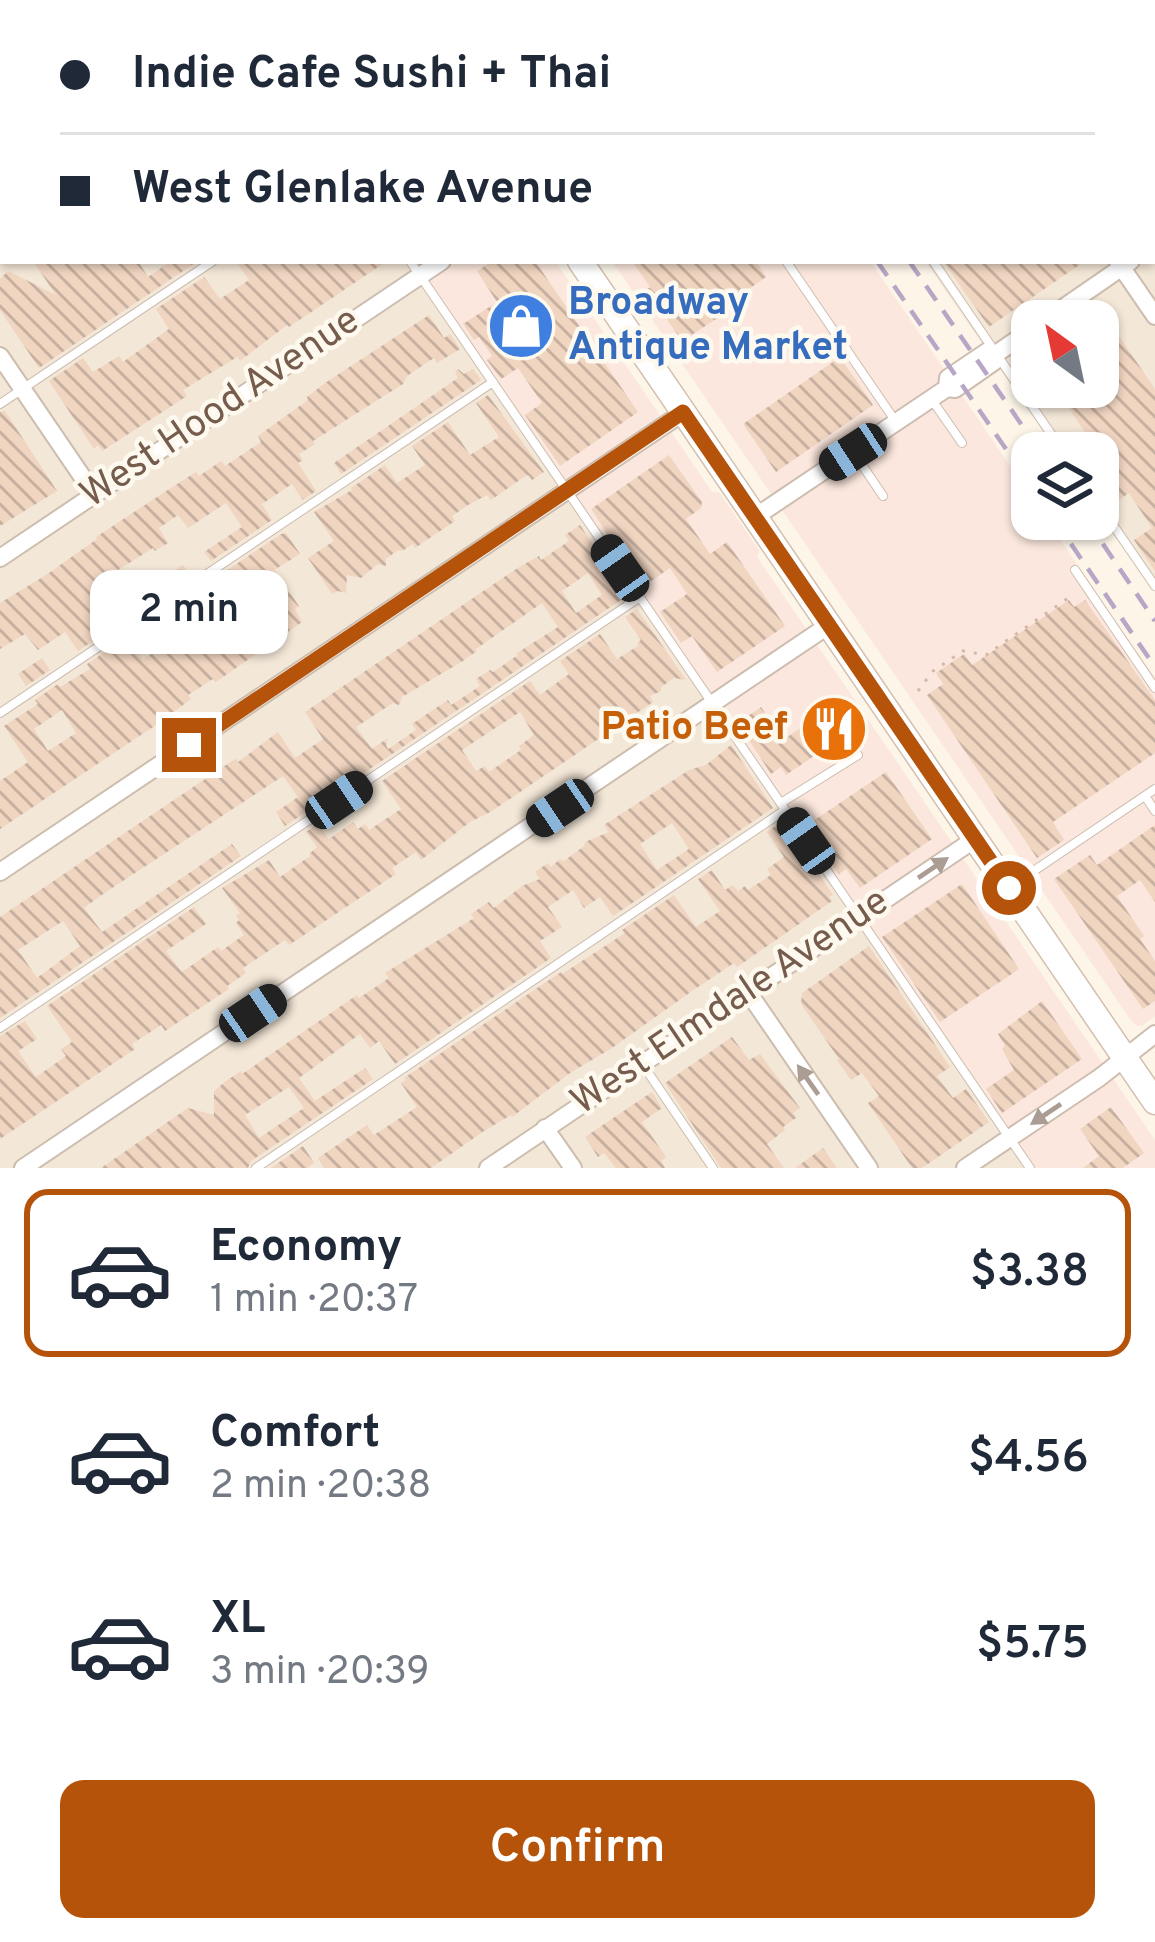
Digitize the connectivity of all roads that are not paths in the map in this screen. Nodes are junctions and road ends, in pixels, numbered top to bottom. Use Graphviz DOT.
graph roads {
  1 [pos="208,264"];
  2 [pos="582,264"];
  3 [pos="788,264"];
  4 [pos="935,264"];
  5 [pos="1123,264"];
  6 [pos="1125,264"];
  7 [pos="415,268"];
  8 [pos="1073,300"];
  9 [pos="1155,316"];
  10 [pos="1011,344"];
  11 [pos="996,354"];
  12 [pos="0,356"];
  13 [pos="493,382"];
  14 [pos="22,388"];
  15 [pos="931,399"];
  16 [pos="0,404"];
  17 [pos="683,412"];
  18 [pos="896,422"];
  19 [pos="1050,432"];
  20 [pos="962,443"];
  21 [pos="853,452"];
  22 [pos="567,491"];
  23 [pos="94,494"];
  24 [pos="883,496"];
  25 [pos="755,517"];
  26 [pos="1119,533"];
  27 [pos="0,558"];
  28 [pos="1075,570"];
  29 [pos="1155,586"];
  30 [pos="640,597"];
  31 [pos="829,625"];
  32 [pos="1155,688"];
  33 [pos="713,704"];
  34 [pos="0,713"];
  35 [pos="858,755"];
  36 [pos="1155,789"];
  37 [pos="1144,796"];
  38 [pos="783,807"];
  39 [pos="1155,811"];
  40 [pos="975,839"];
  41 [pos="0,872"];
  42 [pos="1009,888"];
  43 [pos="859,917"];
  44 [pos="748,992"];
  45 [pos="0,1028"];
  46 [pos="1155,1034"];
  47 [pos="1125,1058"];
  48 [pos="642,1064"];
  49 [pos="1155,1102"];
  50 [pos="545,1128"];
  51 [pos="1010,1138"];
  52 [pos="23,1168"];
  53 [pos="256,1168"];
  54 [pos="488,1168"];
  55 [pos="573,1168"];
  56 [pos="713,1168"];
  57 [pos="868,1168"];
  58 [pos="965,1168"];
  59 [pos="1030,1168"];
  1 -- 14 [label="lane"];
  2 -- 17 [label="main road"];
  3 -- 18 [label="lane"];
  4 -- 11 [label="lane"];
  5 -- 8 [label="street"];
  6 -- 9 [label="street"];
  7 -- 13 [label="lane"];
  7 -- 23 [label="street, West Hood Avenue"];
  10 -- 11 [label="street"];
  11 -- 15 [label="street"];
  11 -- 19 [label="lane"];
  12 -- 14 [label="street"];
  13 -- 22 [label="lane"];
  13 -- 34 [label="lane"];
  14 -- 16 [label="lane"];
  14 -- 23 [label="street"];
  15 -- 18 [label="street"];
  15 -- 20 [label="lane"];
  17 -- 22 [label="street"];
  17 -- 25 [label="main road"];
  18 -- 21 [label="street"];
  21 -- 24 [label="lane"];
  21 -- 25 [label="street"];
  22 -- 30 [label="lane"];
  22 -- 41 [label="street"];
  23 -- 27 [label="street, West Hood Avenue"];
  25 -- 31 [label="main road"];
  26 -- 29 [label="lane"];
  28 -- 32 [label="lane"];
  30 -- 33 [label="lane"];
  30 -- 45 [label="lane"];
  31 -- 33 [label="street"];
  31 -- 40 [label="main road"];
  33 -- 38 [label="lane"];
  33 -- 52 [label="street"];
  35 -- 38 [label="lane"];
  36 -- 37 [label="lane"];
  37 -- 39 [label="lane"];
  37 -- 42 [label="lane"];
  38 -- 43 [label="lane"];
  38 -- 53 [label="lane"];
  40 -- 42 [label="main road"];
  43 -- 40 [label="street, West Elmdale Avenue, one-way"];
  42 -- 47 [label="main road"];
  43 -- 44 [label="street, West Elmdale Avenue"];
  43 -- 51 [label="lane"];
  44 -- 48 [label="street, West Elmdale Avenue"];
  57 -- 44 [label="street, one-way"];
  46 -- 47 [label="street"];
  47 -- 49 [label="main road"];
  47 -- 51 [label="street, one-way"];
  48 -- 50 [label="street, West Elmdale Avenue"];
  48 -- 56 [label="lane"];
  50 -- 54 [label="street, West Elmdale Avenue"];
  50 -- 55 [label="street"];
  51 -- 58 [label="street"];
  51 -- 59 [label="lane"];
}
